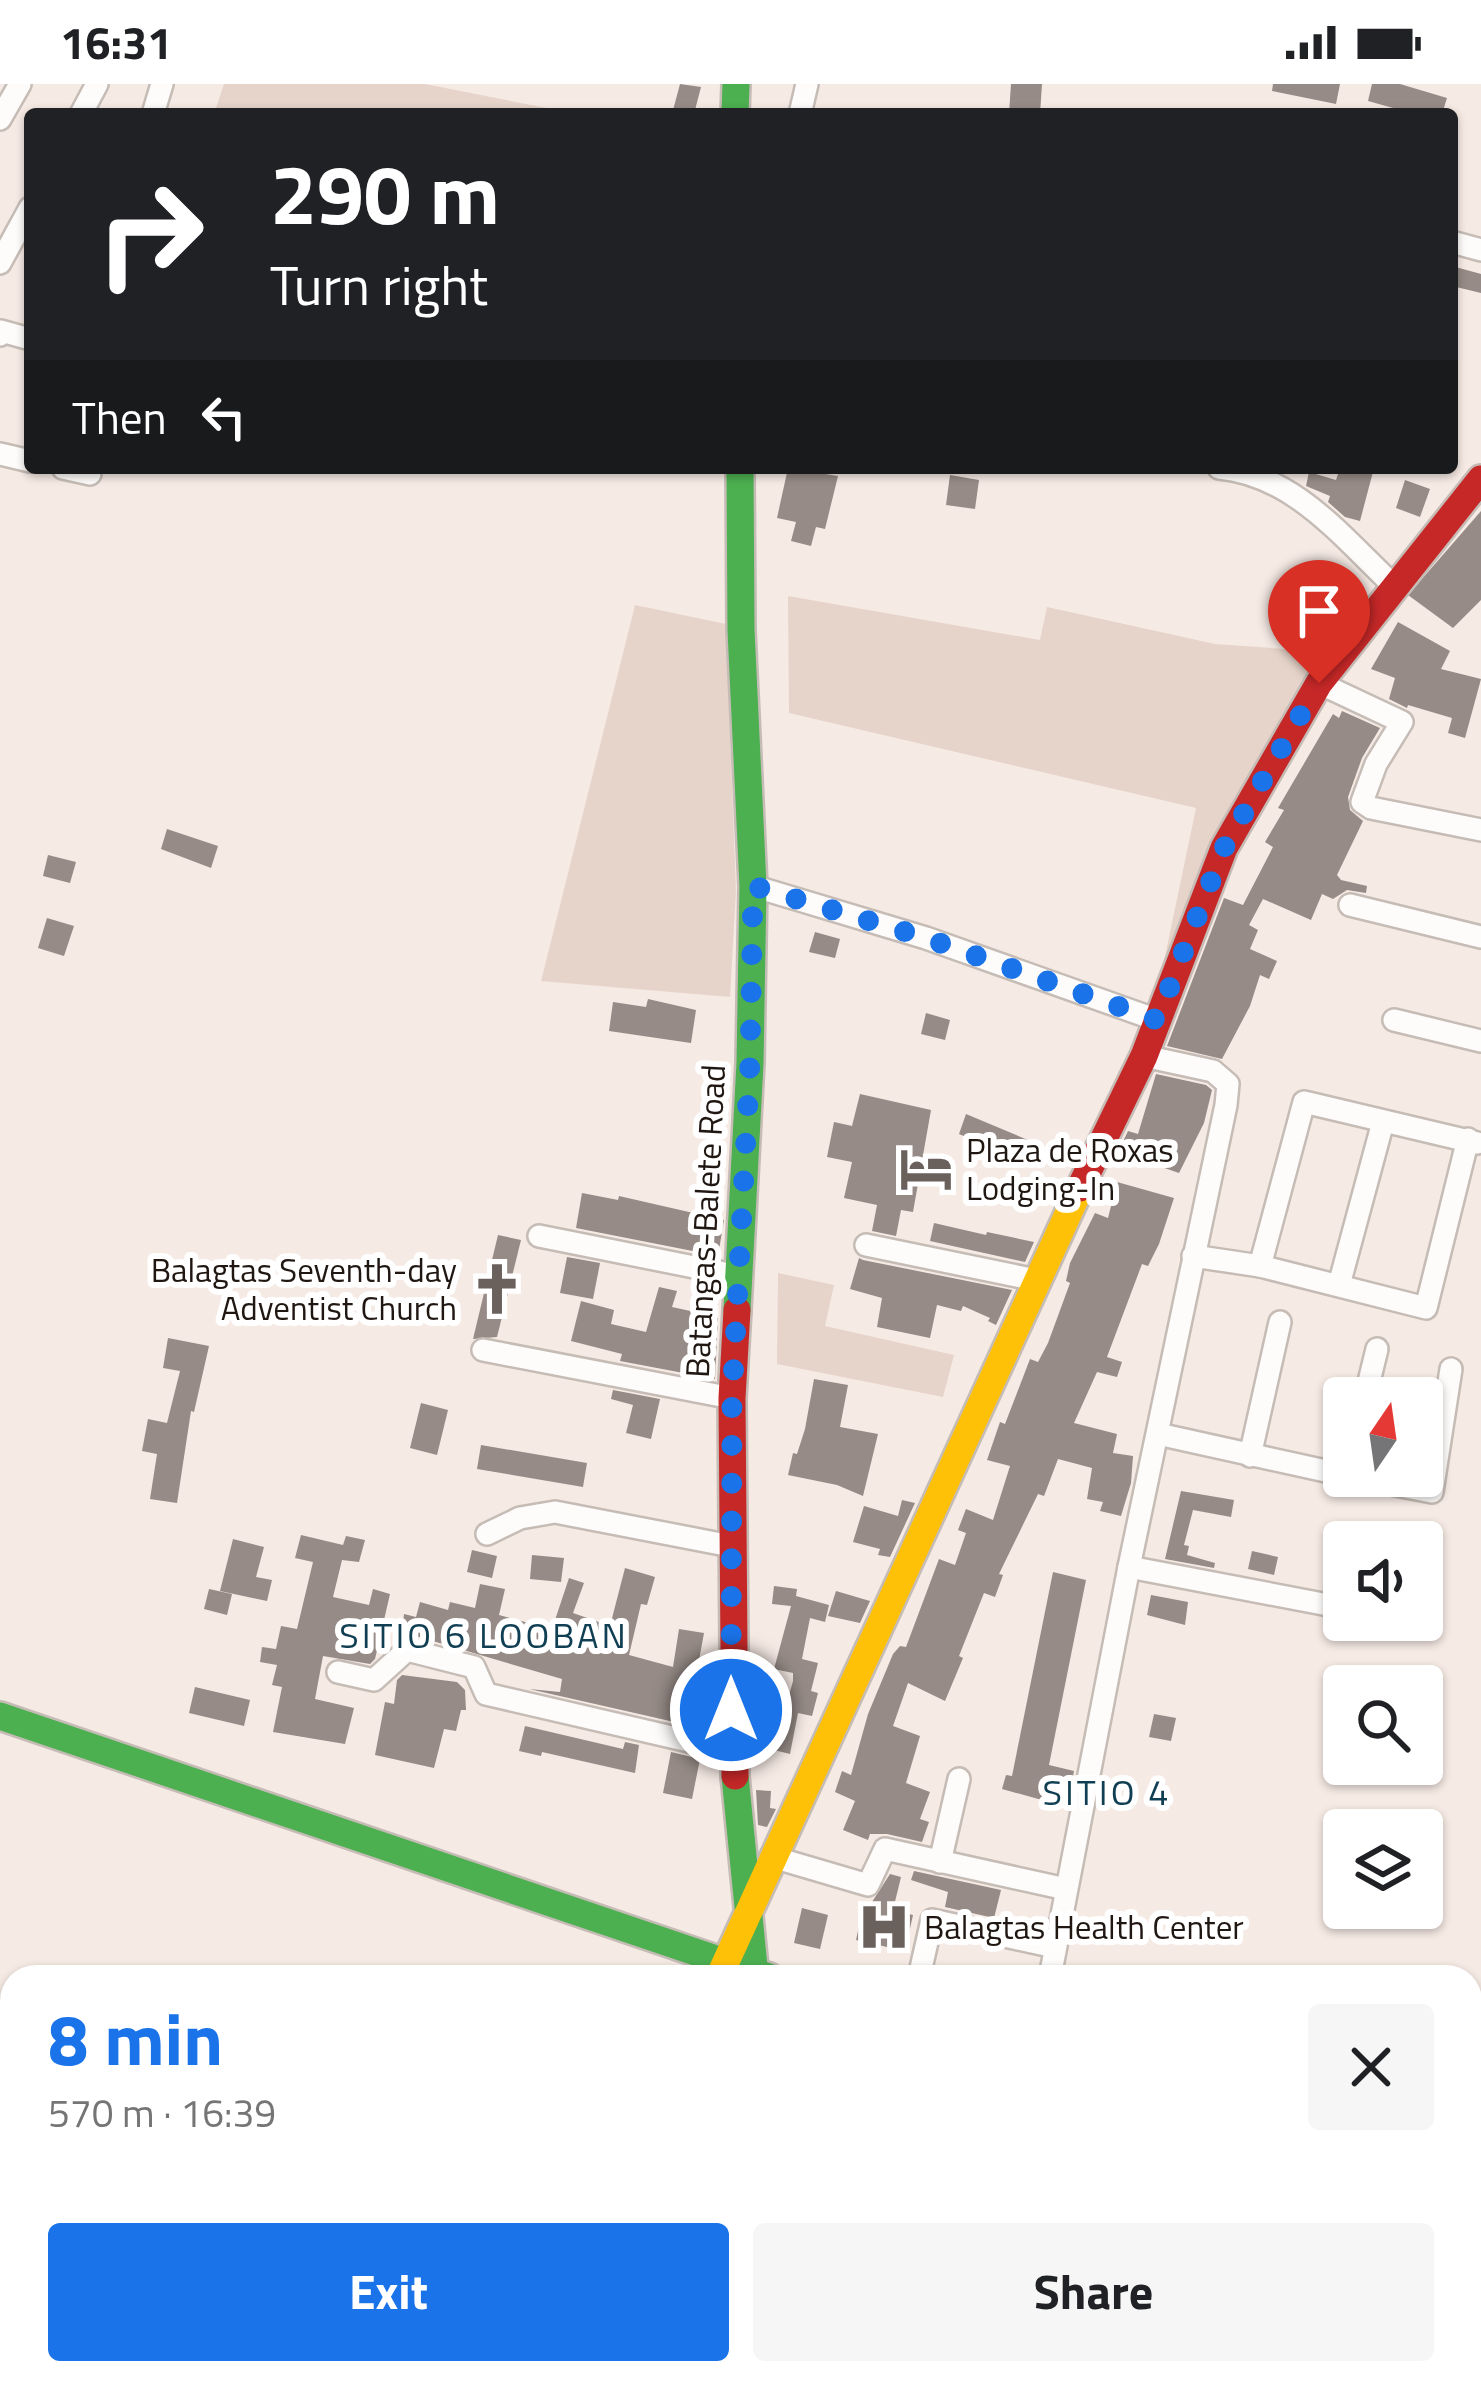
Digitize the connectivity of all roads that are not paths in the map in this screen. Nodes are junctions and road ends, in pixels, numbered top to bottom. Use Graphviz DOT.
graph roads {
  1 [pos="20,84"];
  2 [pos="0,119"];
  3 [pos="21,242"];
  4 [pos="0,263"];
  5 [pos="740,474"];
  6 [pos="1254,474"];
  7 [pos="1481,479"];
  8 [pos="1393,585"];
  9 [pos="1319,683"];
  10 [pos="1481,830"];
  11 [pos="753,886"];
  12 [pos="1350,905"];
  13 [pos="1481,938"];
  14 [pos="1157,1020"];
  15 [pos="1394,1020"];
  16 [pos="1481,1041"];
  17 [pos="1144,1056"];
  18 [pos="1383,1122"];
  19 [pos="1474,1142"];
  20 [pos="539,1236"];
  21 [pos="866,1245"];
  22 [pos="1193,1256"];
  23 [pos="1260,1266"];
  24 [pos="739,1276"];
  25 [pos="1036,1280"];
  26 [pos="1339,1285"];
  27 [pos="1280,1322"];
  28 [pos="1377,1349"];
  29 [pos="483,1350"];
  30 [pos="1451,1369"];
  31 [pos="1370,1377"];
  32 [pos="732,1399"];
  33 [pos="1443,1421"];
  34 [pos="1158,1434"];
  35 [pos="1250,1456"];
  36 [pos="1323,1470"];
  37 [pos="487,1534"];
  38 [pos="731,1546"];
  39 [pos="1129,1567"];
  40 [pos="1323,1605"];
  41 [pos="338,1672"];
  42 [pos="0,1716"];
  43 [pos="732,1751"];
  44 [pos="959,1779"];
  45 [pos="776,1858"];
  46 [pos="940,1862"];
  47 [pos="1066,1888"];
  48 [pos="747,1919"];
  49 [pos="1055,1947"];
  50 [pos="709,1965"];
  51 [pos="724,1965"];
  52 [pos="757,1965"];
  53 [pos="923,1965"];
  54 [pos="1052,1965"];
  1 -- 2 [label="street"];
  3 -- 4 [label="street"];
  5 -- 11 [label="main road, Batangas-Balete Road"];
  6 -- 8 [label="street"];
  7 -- 8 [label="main road"];
  8 -- 9 [label="main road"];
  9 -- 10 [label="street"];
  9 -- 14 [label="main road"];
  11 -- 14 [label="street"];
  11 -- 24 [label="main road, Batangas-Balete Road"];
  12 -- 13 [label="street"];
  14 -- 17 [label="main road"];
  15 -- 16 [label="street"];
  17 -- 22 [label="street"];
  17 -- 25 [label="main road"];
  18 -- 19 [label="street"];
  18 -- 23 [label="street"];
  18 -- 26 [label="street"];
  19 -- 26 [label="street"];
  20 -- 24 [label="street"];
  21 -- 25 [label="street"];
  22 -- 23 [label="street"];
  22 -- 34 [label="street"];
  23 -- 26 [label="street"];
  24 -- 32 [label="main road, Batangas-Balete Road"];
  25 -- 45 [label="main road"];
  27 -- 35 [label="street"];
  28 -- 31 [label="street"];
  29 -- 32 [label="street"];
  30 -- 33 [label="street"];
  32 -- 38 [label="main road, Batangas-Balete Road"];
  34 -- 35 [label="street"];
  34 -- 39 [label="street"];
  35 -- 36 [label="street"];
  37 -- 38 [label="street"];
  38 -- 43 [label="main road, Batangas-Balete Road"];
  39 -- 40 [label="street"];
  39 -- 47 [label="street"];
  41 -- 43 [label="street"];
  42 -- 50 [label="main road"];
  43 -- 48 [label="main road, Batangas-Balete Road"];
  44 -- 46 [label="street"];
  45 -- 46 [label="street"];
  45 -- 48 [label="main road"];
  46 -- 47 [label="street"];
  47 -- 49 [label="street"];
  48 -- 51 [label="main road"];
  48 -- 52 [label="main road, Batangas-Balete Road"];
  49 -- 53 [label="street"];
  49 -- 54 [label="street"];
}
